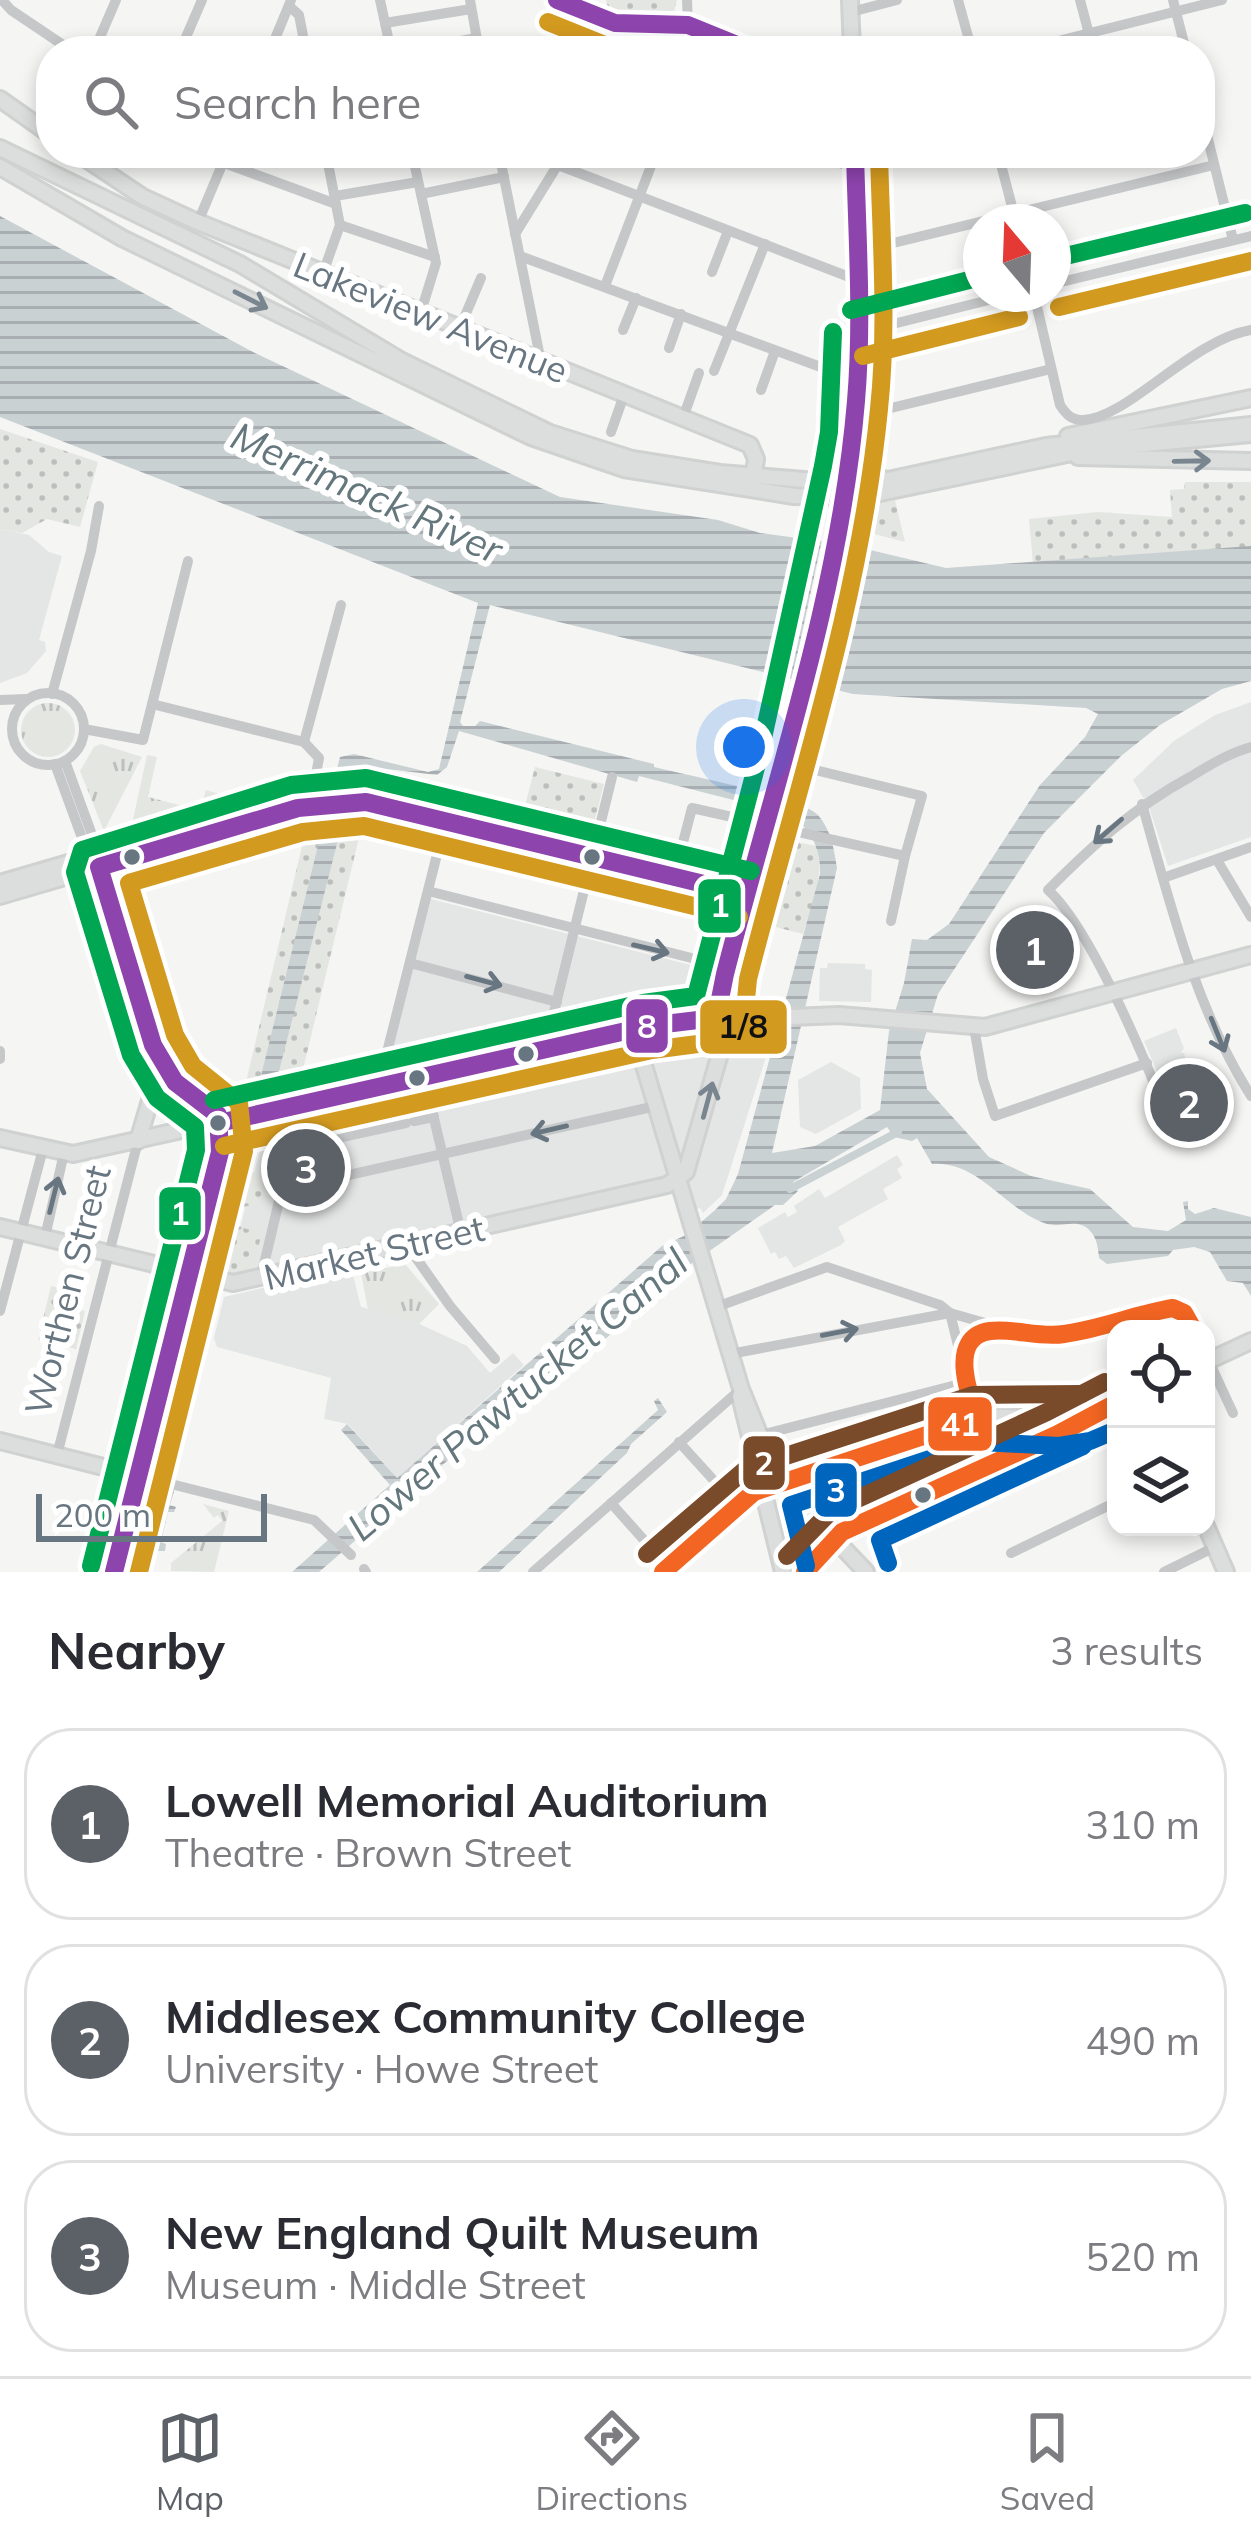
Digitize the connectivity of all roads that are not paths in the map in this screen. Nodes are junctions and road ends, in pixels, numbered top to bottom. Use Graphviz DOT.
graph roads {
  1 [pos="116,0"];
  2 [pos="202,0"];
  3 [pos="380,0"];
  4 [pos="557,0"];
  5 [pos="686,0"];
  6 [pos="897,0"];
  7 [pos="958,0"];
  8 [pos="1080,0"];
  9 [pos="1222,0"];
  10 [pos="290,3"];
  11 [pos="471,5"];
  12 [pos="7,6"];
  13 [pos="851,6"];
  14 [pos="1175,6"];
  15 [pos="598,8"];
  16 [pos="385,23"];
  17 [pos="615,23"];
  18 [pos="654,24"];
  19 [pos="688,25"];
  20 [pos="1089,34"];
  21 [pos="50,36"];
  22 [pos="100,36"];
  23 [pos="186,36"];
  24 [pos="276,36"];
  25 [pos="304,36"];
  26 [pos="388,36"];
  27 [pos="477,36"];
  28 [pos="614,36"];
  29 [pos="650,36"];
  30 [pos="715,36"];
  31 [pos="852,36"];
  32 [pos="968,36"];
  33 [pos="1081,36"];
  34 [pos="1182,36"];
  35 [pos="0,99"];
  36 [pos="36,124"];
  37 [pos="0,148"];
  38 [pos="36,165"];
  39 [pos="0,167"];
  40 [pos="41,168"];
  41 [pos="100,168"];
  42 [pos="221,168"];
  43 [pos="251,168"];
  44 [pos="329,168"];
  45 [pos="415,168"];
  46 [pos="502,168"];
  47 [pos="556,168"];
  48 [pos="566,168"];
  49 [pos="650,168"];
  50 [pos="855,168"];
  51 [pos="1002,168"];
  52 [pos="1203,168"];
  53 [pos="1215,168"];
  54 [pos="504,177"];
  55 [pos="419,188"];
  56 [pos="639,196"];
  57 [pos="336,200"];
  58 [pos="1011,204"];
  59 [pos="1068,204"];
  60 [pos="136,214"];
  61 [pos="198,222"];
  62 [pos="340,225"];
  63 [pos="963,229"];
  64 [pos="728,231"];
  65 [pos="515,235"];
  66 [pos="1251,236"];
  67 [pos="126,240"];
  68 [pos="1233,240"];
  69 [pos="765,244"];
  70 [pos="213,252"];
  71 [pos="856,252"];
  72 [pos="520,256"];
  73 [pos="435,257"];
  74 [pos="712,272"];
  75 [pos="323,273"];
  76 [pos="202,276"];
  77 [pos="481,278"];
  78 [pos="856,280"];
  79 [pos="1071,280"];
  80 [pos="605,286"];
  81 [pos="636,298"];
  82 [pos="963,306"];
  83 [pos="1038,312"];
  84 [pos="681,314"];
  85 [pos="420,315"];
  86 [pos="459,330"];
  87 [pos="1251,330"];
  88 [pos="623,331"];
  89 [pos="729,332"];
  90 [pos="857,333"];
  91 [pos="669,348"];
  92 [pos="775,351"];
  93 [pos="541,362"];
  94 [pos="1051,369"];
  95 [pos="714,371"];
  96 [pos="700,373"];
  97 [pos="856,380"];
  98 [pos="760,390"];
  99 [pos="624,395"];
  100 [pos="1251,398"];
  101 [pos="854,417"];
  102 [pos="683,418"];
  103 [pos="1251,425"];
  104 [pos="611,432"];
  105 [pos="1251,434"];
  106 [pos="852,437"];
  107 [pos="1013,452"];
  108 [pos="1049,456"];
  109 [pos="1251,461"];
  110 [pos="890,482"];
  111 [pos="752,483"];
  112 [pos="842,491"];
  113 [pos="99,506"];
  114 [pos="188,561"];
  115 [pos="341,604"];
  116 [pos="52,694"];
  117 [pos="29,699"];
  118 [pos="0,702"];
  119 [pos="152,704"];
  120 [pos="13,722"];
  121 [pos="84,729"];
  122 [pos="304,742"];
  123 [pos="330,746"];
  124 [pos="1251,747"];
  125 [pos="319,758"];
  126 [pos="782,762"];
  127 [pos="60,763"];
  128 [pos="612,777"];
  129 [pos="1142,804"];
  130 [pos="312,807"];
  131 [pos="446,819"];
  132 [pos="767,819"];
  133 [pos="1251,848"];
  134 [pos="593,856"];
  135 [pos="905,856"];
  136 [pos="1217,860"];
  137 [pos="97,861"];
  138 [pos="674,877"];
  139 [pos="1163,878"];
  140 [pos="0,883"];
  141 [pos="428,891"];
  142 [pos="745,894"];
  143 [pos="0,896"];
  144 [pos="1251,917"];
  145 [pos="891,921"];
  146 [pos="576,930"];
  147 [pos="1251,955"];
  148 [pos="410,963"];
  149 [pos="727,967"];
  150 [pos="1192,971"];
  151 [pos="1111,993"];
  152 [pos="557,1001"];
  153 [pos="723,1017"];
  154 [pos="974,1028"];
  155 [pos="633,1029"];
  156 [pos="550,1048"];
  157 [pos="153,1053"];
  158 [pos="1147,1063"];
  159 [pos="424,1076"];
  160 [pos="386,1085"];
  161 [pos="1251,1096"];
  162 [pos="302,1103"];
  163 [pos="656,1106"];
  164 [pos="434,1117"];
  165 [pos="1168,1117"];
  166 [pos="219,1123"];
  167 [pos="0,1138"];
  168 [pos="138,1141"];
  169 [pos="292,1148"];
  170 [pos="43,1149"];
  171 [pos="64,1154"];
  172 [pos="443,1154"];
  173 [pos="677,1178"];
  174 [pos="282,1190"];
  175 [pos="0,1227"];
  176 [pos="20,1232"];
  177 [pos="461,1233"];
  178 [pos="44,1238"];
  179 [pos="407,1245"];
  180 [pos="108,1253"];
  181 [pos="189,1274"];
  182 [pos="261,1277"];
  183 [pos="716,1306"];
  184 [pos="0,1311"];
  185 [pos="950,1313"];
  186 [pos="1121,1320"];
  187 [pos="1188,1320"];
  188 [pos="1107,1323"];
  189 [pos="999,1330"];
  190 [pos="1248,1342"];
  191 [pos="730,1354"];
  192 [pos="1215,1356"];
  193 [pos="495,1359"];
  194 [pos="963,1362"];
  195 [pos="1215,1376"];
  196 [pos="968,1382"];
  197 [pos="740,1389"];
  198 [pos="1107,1406"];
  199 [pos="1233,1413"];
  200 [pos="978,1418"];
  201 [pos="1084,1418"];
  202 [pos="761,1435"];
  203 [pos="0,1441"];
  204 [pos="679,1442"];
  205 [pos="57,1455"];
  206 [pos="974,1470"];
  207 [pos="139,1476"];
  208 [pos="780,1483"];
  209 [pos="762,1489"];
  210 [pos="611,1503"];
  211 [pos="737,1506"];
  212 [pos="1107,1506"];
  213 [pos="859,1523"];
  214 [pos="1210,1536"];
  215 [pos="835,1540"];
  216 [pos="1215,1547"];
  217 [pos="1011,1553"];
  218 [pos="350,1554"];
  219 [pos="666,1569"];
  220 [pos="865,1570"];
  221 [pos="114,1572"];
  222 [pos="533,1572"];
  223 [pos="783,1572"];
  224 [pos="805,1572"];
  225 [pos="1164,1572"];
  226 [pos="1226,1572"];
  1 -- 22 [label="street"];
  2 -- 23 [label="street"];
  3 -- 16 [label="street"];
  4 -- 15 [label="main road"];
  5 -- 19 [label="street"];
  6 -- 13 [label="street"];
  7 -- 32 [label="street"];
  8 -- 20 [label="street"];
  9 -- 14 [label="street"];
  10 -- 24 [label="street"];
  10 -- 25 [label="street"];
  11 -- 16 [label="street"];
  11 -- 27 [label="street"];
  12 -- 21 [label="street"];
  13 -- 31 [label="main road"];
  14 -- 20 [label="street"];
  14 -- 34 [label="street"];
  15 -- 17 [label="main road"];
  16 -- 26 [label="street"];
  17 -- 18 [label="main road"];
  17 -- 28 [label="street"];
  18 -- 19 [label="main road"];
  18 -- 29 [label="street"];
  19 -- 30 [label="main road"];
  20 -- 33 [label="street"];
  35 -- 36 [label="main road"];
  37 -- 38 [label="main road"];
  39 -- 67 [label="main road"];
  40 -- 60 [label="main road"];
  41 -- 61 [label="main road, Lakeview Avenue"];
  42 -- 61 [label="street"];
  43 -- 57 [label="street"];
  44 -- 57 [label="street"];
  45 -- 55 [label="street"];
  46 -- 54 [label="street"];
  47 -- 65 [label="street"];
  48 -- 56 [label="street"];
  49 -- 56 [label="street"];
  50 -- 71 [label="main road"];
  51 -- 58 [label="street"];
  52 -- 59 [label="street"];
  53 -- 68 [label="street"];
  54 -- 55 [label="street"];
  54 -- 65 [label="street"];
  55 -- 57 [label="street"];
  55 -- 73 [label="street"];
  56 -- 64 [label="street"];
  56 -- 80 [label="street"];
  57 -- 62 [label="street"];
  60 -- 67 [label="main road"];
  60 -- 70 [label="main road"];
  61 -- 75 [label="main road, Lakeview Avenue"];
  62 -- 73 [label="street"];
  62 -- 75 [label="street"];
  63 -- 71 [label="street"];
  64 -- 69 [label="street"];
  64 -- 74 [label="street"];
  65 -- 72 [label="street"];
  66 -- 68 [label="street"];
  67 -- 76 [label="main road"];
  68 -- 79 [label="street"];
  69 -- 78 [label="street"];
  69 -- 89 [label="street"];
  70 -- 76 [label="main road"];
  70 -- 111 [label="main road"];
  71 -- 78 [label="main road"];
  72 -- 80 [label="street"];
  72 -- 93 [label="street"];
  73 -- 85 [label="street"];
  75 -- 85 [label="main road, Lakeview Avenue"];
  76 -- 111 [label="main road, one-way"];
  77 -- 86 [label="street"];
  78 -- 90 [label="main road"];
  80 -- 81 [label="street"];
  81 -- 84 [label="street"];
  81 -- 88 [label="street"];
  82 -- 90 [label="street"];
  83 -- 94 [label="street"];
  84 -- 89 [label="street"];
  84 -- 91 [label="street"];
  85 -- 86 [label="main road, Lakeview Avenue"];
  86 -- 93 [label="main road, Lakeview Avenue"];
  87 -- 94 [label="street"];
  89 -- 92 [label="street"];
  89 -- 95 [label="street"];
  90 -- 97 [label="main road"];
  92 -- 97 [label="street"];
  92 -- 98 [label="street"];
  93 -- 99 [label="main road, Lakeview Avenue"];
  94 -- 101 [label="street"];
  96 -- 102 [label="street"];
  97 -- 101 [label="main road"];
  99 -- 102 [label="main road, Lakeview Avenue"];
  99 -- 104 [label="street"];
  100 -- 107 [label="main road"];
  101 -- 106 [label="main road"];
  102 -- 111 [label="main road, Lakeview Avenue"];
  103 -- 107 [label="main road"];
  105 -- 108 [label="main road"];
  106 -- 110 [label="main road"];
  106 -- 112 [label="main road"];
  107 -- 110 [label="main road"];
  108 -- 109 [label="main road, one-way"];
  108 -- 112 [label="main road"];
  110 -- 112 [label="main road"];
  111 -- 112 [label="main road"];
  112 -- 126 [label="main road"];
  113 -- 116 [label="street"];
  114 -- 119 [label="street"];
  115 -- 122 [label="street"];
  116 -- 117 [label="street"];
  116 -- 121 [label="street"];
  117 -- 118 [label="street"];
  117 -- 120 [label="street"];
  118 -- 120 [label="street"];
  119 -- 121 [label="street"];
  119 -- 122 [label="street"];
  120 -- 127 [label="street"];
  121 -- 127 [label="street"];
  122 -- 125 [label="street"];
  123 -- 125 [label="street"];
  124 -- 129 [label="street"];
  125 -- 130 [label="street"];
  126 -- 132 [label="main road"];
  126 -- 135 [label="street"];
  127 -- 137 [label="street"];
  128 -- 134 [label="street"];
  129 -- 139 [label="street"];
  129 -- 151 [label="street, one-way"];
  130 -- 131 [label="main road"];
  130 -- 137 [label="main road"];
  131 -- 134 [label="main road"];
  131 -- 141 [label="street"];
  132 -- 135 [label="street"];
  132 -- 138 [label="street"];
  132 -- 142 [label="main road"];
  133 -- 136 [label="street"];
  134 -- 138 [label="main road"];
  134 -- 146 [label="street"];
  135 -- 145 [label="street"];
  136 -- 139 [label="street"];
  136 -- 144 [label="street"];
  137 -- 140 [label="main road"];
  137 -- 143 [label="main road"];
  137 -- 157 [label="main road"];
  138 -- 142 [label="main road"];
  139 -- 150 [label="street"];
  141 -- 146 [label="street"];
  141 -- 148 [label="street"];
  142 -- 149 [label="main road"];
  146 -- 149 [label="street, one-way"];
  146 -- 152 [label="street"];
  147 -- 150 [label="main road"];
  148 -- 152 [label="street, one-way"];
  148 -- 160 [label="street"];
  149 -- 153 [label="main road"];
  150 -- 151 [label="main road"];
  150 -- 161 [label="street, one-way"];
  151 -- 154 [label="main road"];
  151 -- 158 [label="street"];
  152 -- 156 [label="street"];
  153 -- 154 [label="main road"];
  153 -- 155 [label="main road"];
  173 -- 153 [label="main road, one-way"];
  154 -- 158 [label="street"];
  155 -- 156 [label="main road"];
  155 -- 163 [label="main road"];
  156 -- 159 [label="main road"];
  157 -- 166 [label="main road"];
  157 -- 168 [label="main road"];
  158 -- 165 [label="street"];
  159 -- 160 [label="main road"];
  159 -- 164 [label="street"];
  160 -- 162 [label="main road"];
  162 -- 166 [label="main road"];
  162 -- 169 [label="street"];
  163 -- 172 [label="street, one-way"];
  163 -- 173 [label="main road"];
  164 -- 169 [label="street"];
  164 -- 172 [label="street"];
  166 -- 168 [label="main road"];
  166 -- 181 [label="main road"];
  167 -- 170 [label="main road"];
  168 -- 171 [label="main road"];
  168 -- 180 [label="street, Worthen Street"];
  169 -- 174 [label="street"];
  170 -- 171 [label="main road"];
  170 -- 176 [label="street"];
  178 -- 171 [label="street, one-way"];
  172 -- 174 [label="street"];
  172 -- 177 [label="street"];
  173 -- 177 [label="main road, Market Street"];
  173 -- 183 [label="main road"];
  174 -- 182 [label="street"];
  175 -- 176 [label="main road, Market Street"];
  176 -- 178 [label="main road, Market Street"];
  176 -- 184 [label="street"];
  177 -- 179 [label="main road, Market Street"];
  178 -- 180 [label="main road, Market Street"];
  179 -- 182 [label="main road, Market Street"];
  179 -- 193 [label="street"];
  180 -- 181 [label="main road, Market Street"];
  180 -- 205 [label="street, Worthen Street"];
  181 -- 182 [label="main road, Market Street"];
  181 -- 207 [label="main road"];
  183 -- 185 [label="street"];
  183 -- 191 [label="main road"];
  185 -- 189 [label="street"];
  191 -- 185 [label="street, one-way"];
  185 -- 194 [label="street"];
  186 -- 187 [label="street"];
  188 -- 189 [label="street"];
  189 -- 194 [label="street"];
  190 -- 192 [label="main road"];
  191 -- 197 [label="main road"];
  194 -- 196 [label="street"];
  195 -- 199 [label="street"];
  196 -- 200 [label="street"];
  196 -- 202 [label="street"];
  197 -- 202 [label="main road"];
  197 -- 204 [label="street"];
  197 -- 209 [label="main road"];
  198 -- 201 [label="main road"];
  200 -- 201 [label="main road"];
  200 -- 206 [label="street"];
  200 -- 208 [label="main road"];
  201 -- 206 [label="main road"];
  202 -- 208 [label="main road"];
  203 -- 205 [label="main road"];
  204 -- 210 [label="street"];
  204 -- 211 [label="street"];
  205 -- 207 [label="main road"];
  206 -- 213 [label="main road"];
  207 -- 218 [label="street"];
  207 -- 221 [label="main road"];
  208 -- 209 [label="main road"];
  208 -- 215 [label="main road"];
  209 -- 211 [label="main road"];
  209 -- 223 [label="main road"];
  210 -- 219 [label="street"];
  210 -- 222 [label="street"];
  211 -- 219 [label="main road"];
  212 -- 217 [label="street"];
  213 -- 215 [label="main road"];
  213 -- 220 [label="main road"];
  214 -- 216 [label="main road"];
  215 -- 220 [label="main road"];
  215 -- 224 [label="main road"];
  216 -- 225 [label="street"];
  216 -- 226 [label="main road"];
}
